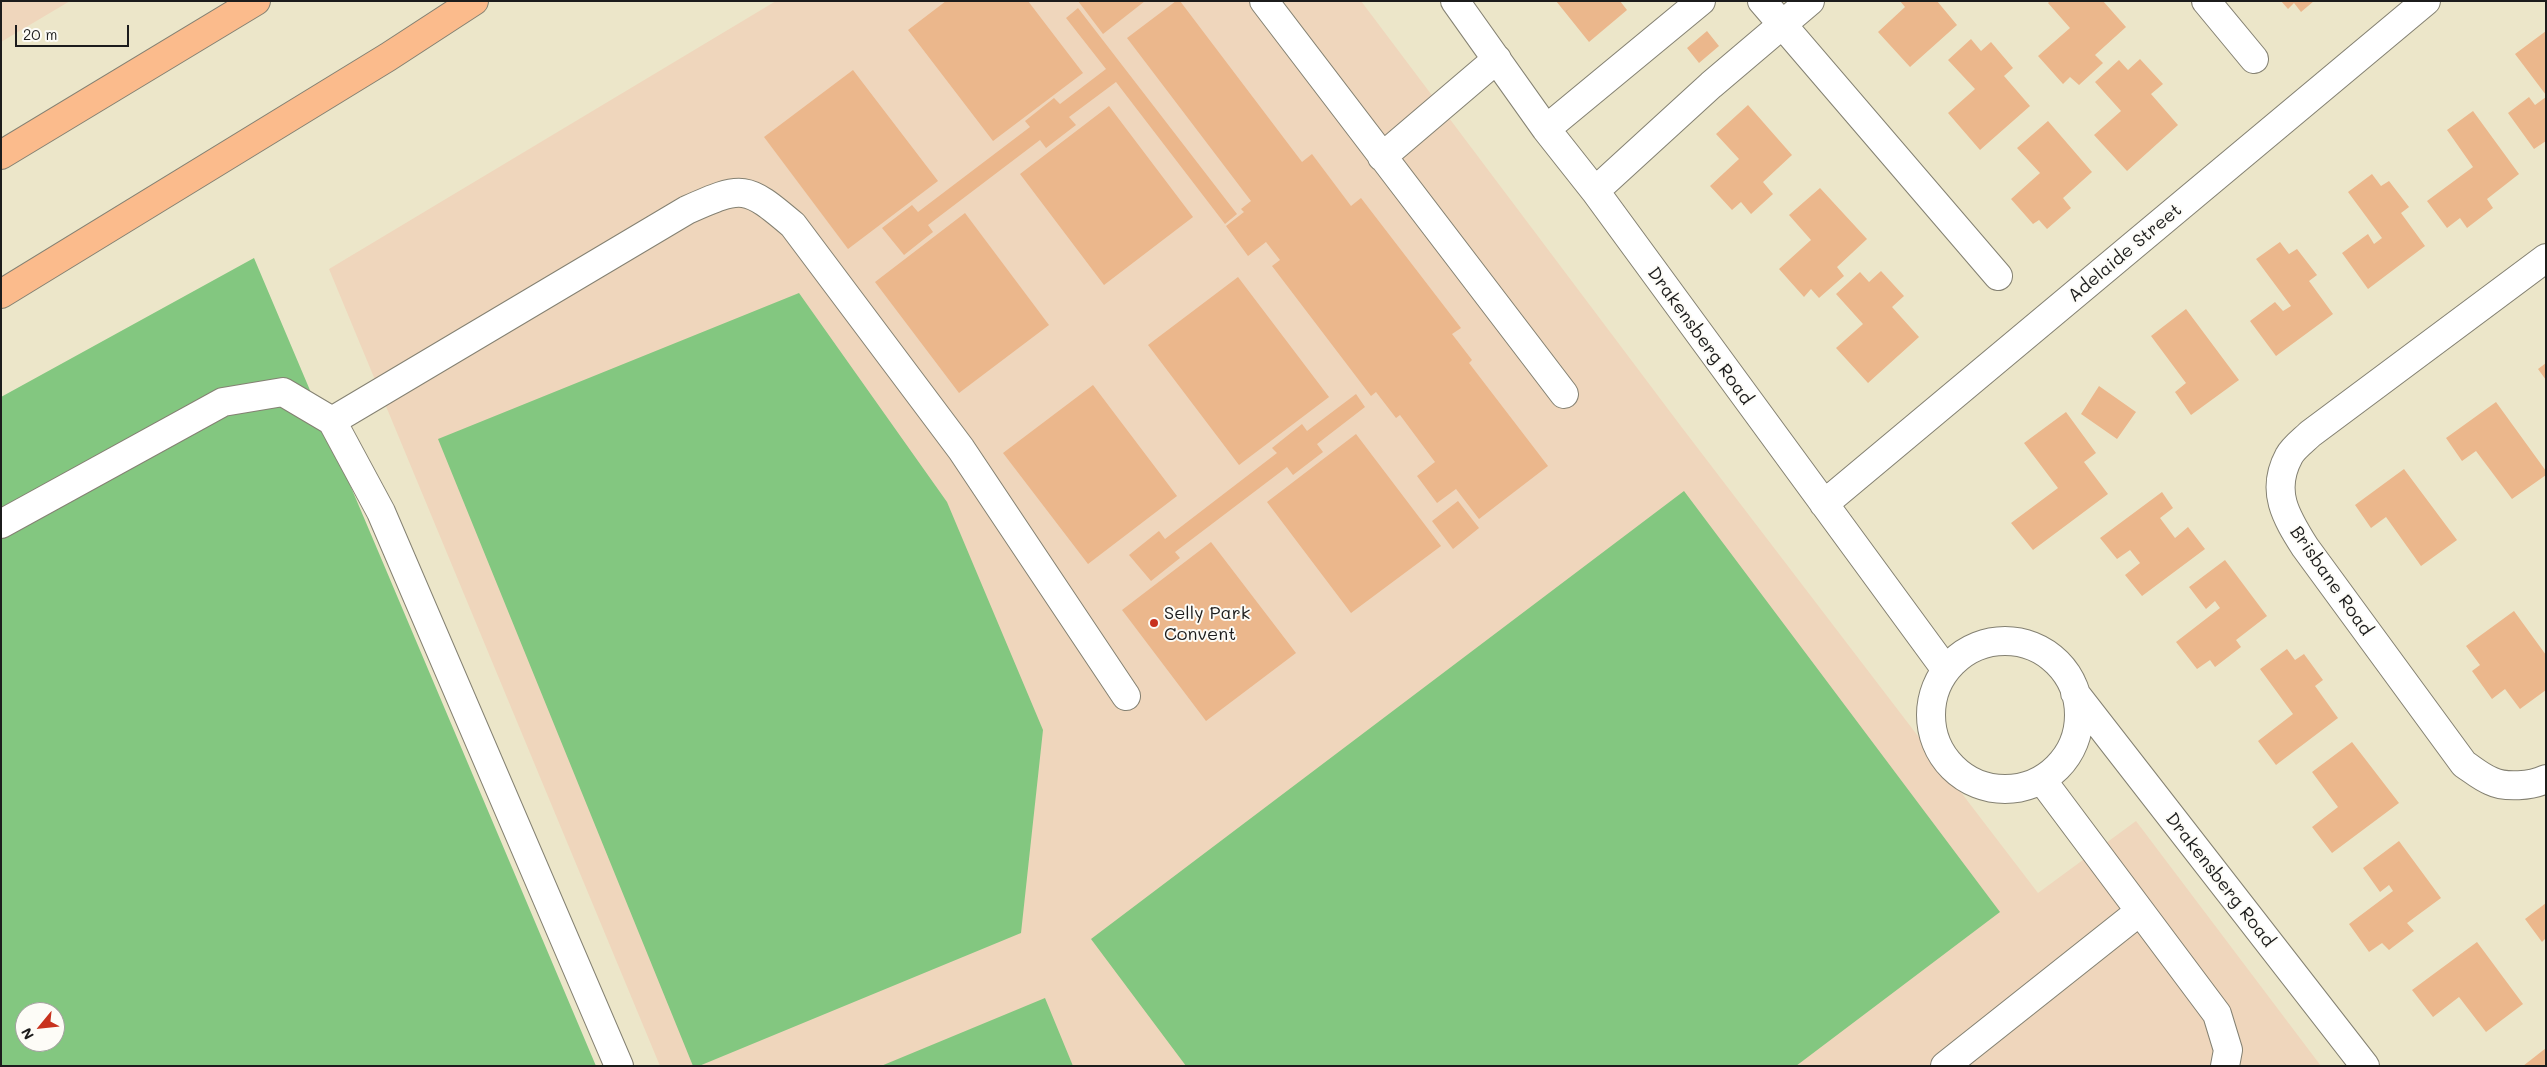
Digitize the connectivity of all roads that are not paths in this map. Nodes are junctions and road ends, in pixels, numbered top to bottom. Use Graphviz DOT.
graph roads {
  1 [pos="256,1"];
  2 [pos="474,1"];
  3 [pos="1264,1"];
  4 [pos="1455,1"];
  5 [pos="1701,1"];
  6 [pos="1762,1"];
  7 [pos="1810,1"];
  8 [pos="2206,1"];
  9 [pos="2426,1"];
  10 [pos="1782,25"];
  11 [pos="1497,59"];
  12 [pos="2254,59"];
  13 [pos="1546,129"];
  14 [pos="1,155"];
  15 [pos="1382,157"];
  16 [pos="1595,191"];
  17 [pos="2546,258"];
  18 [pos="1998,276"];
  19 [pos="1,294"];
  20 [pos="1564,394"];
  21 [pos="332,420"];
  22 [pos="1824,504"];
  23 [pos="1,524"];
  24 [pos="1946,670"];
  25 [pos="2076,693"];
  26 [pos="1126,696"];
  27 [pos="2546,779"];
  28 [pos="2042,780"];
  29 [pos="2139,912"];
  30 [pos="619,1066"];
  31 [pos="1945,1066"];
  32 [pos="2226,1066"];
  33 [pos="2365,1066"];
  1 -- 14 [label="main road"];
  2 -- 19 [label="main road"];
  3 -- 15 [label="street"];
  4 -- 11 [label="street, Drakensberg Road"];
  5 -- 13 [label="street"];
  6 -- 10 [label="street"];
  7 -- 10 [label="street"];
  8 -- 12 [label="street"];
  9 -- 22 [label="street, Adelaide Street"];
  10 -- 16 [label="street"];
  10 -- 18 [label="street"];
  11 -- 13 [label="street, Drakensberg Road"];
  11 -- 15 [label="street"];
  13 -- 16 [label="street, Drakensberg Road"];
  15 -- 20 [label="street"];
  16 -- 22 [label="street, Drakensberg Road"];
  17 -- 27 [label="street, Brisbane Road"];
  21 -- 23 [label="street"];
  21 -- 26 [label="street"];
  21 -- 30 [label="street"];
  22 -- 24 [label="street, Drakensberg Road"];
  24 -- 25 [label="street"];
  24 -- 28 [label="street"];
  25 -- 28 [label="street"];
  25 -- 33 [label="street, Drakensberg Road"];
  28 -- 29 [label="street"];
  29 -- 31 [label="street"];
  29 -- 32 [label="street"];
}
